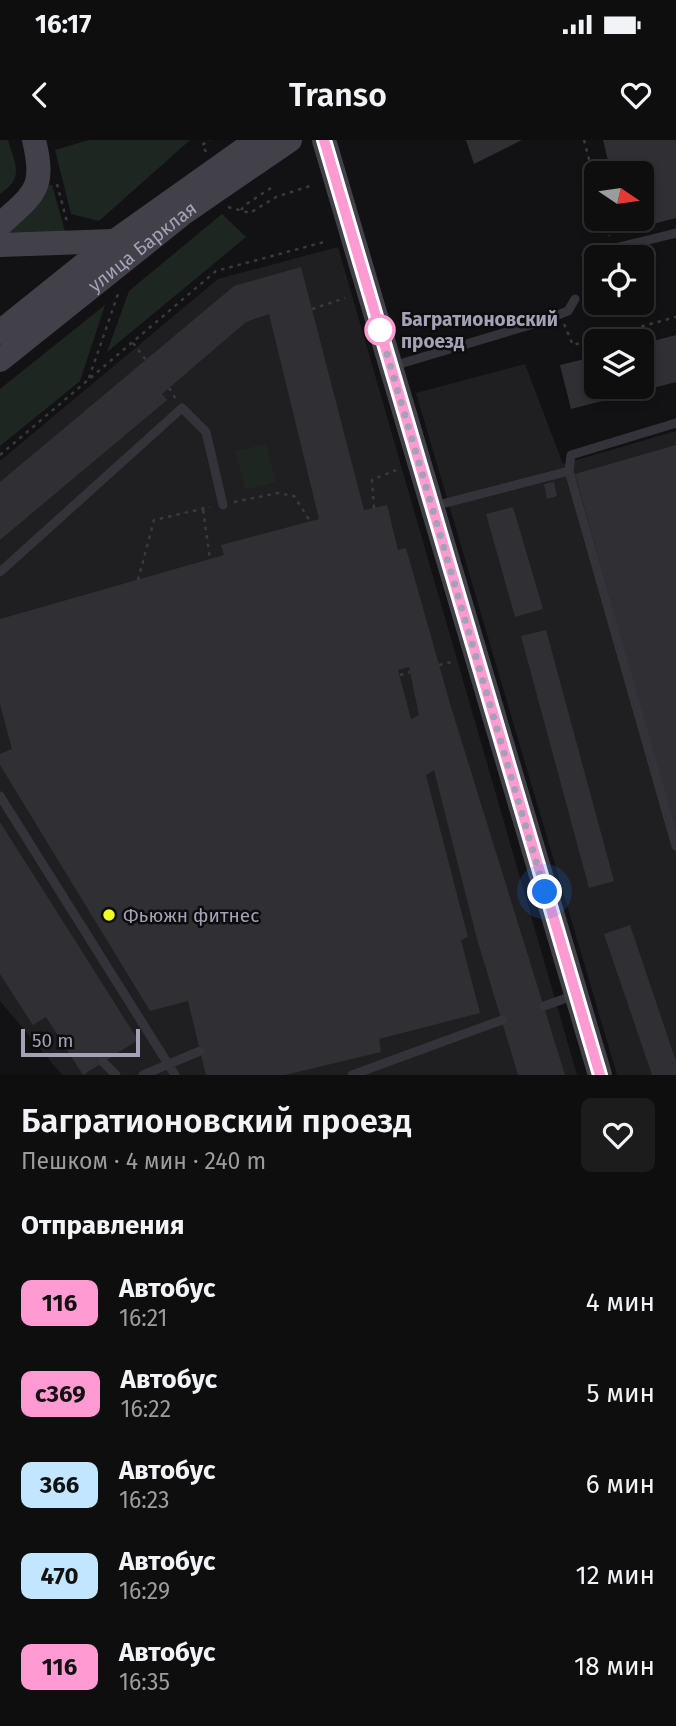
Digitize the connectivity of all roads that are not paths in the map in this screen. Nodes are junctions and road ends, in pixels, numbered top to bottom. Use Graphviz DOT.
graph roads {
  1 [pos="33,140"];
  2 [pos="257,140"];
  3 [pos="290,140"];
  4 [pos="324,140"];
  5 [pos="0,225"];
  6 [pos="676,233"];
  7 [pos="114,241"];
  8 [pos="0,245"];
  9 [pos="625,245"];
  10 [pos="575,299"];
  11 [pos="0,332"];
  12 [pos="0,360"];
  13 [pos="391,367"];
  14 [pos="676,423"];
  15 [pos="569,471"];
  16 [pos="223,505"];
  17 [pos="432,506"];
  18 [pos="0,572"];
  19 [pos="0,796"];
  20 [pos="676,846"];
  21 [pos="576,995"];
  22 [pos="544,1006"];
  23 [pos="502,1020"];
  24 [pos="200,1051"];
  25 [pos="103,1062"];
  26 [pos="168,1064"];
  27 [pos="116,1075"];
  28 [pos="144,1075"];
  29 [pos="175,1075"];
  30 [pos="352,1075"];
  31 [pos="600,1075"];
  1 -- 5 [label="street"];
  2 -- 7 [label="street, улица Барклая"];
  3 -- 12 [label="street, улица Барклая"];
  4 -- 13 [label="street"];
  6 -- 9 [label="lane"];
  7 -- 8 [label="street"];
  7 -- 11 [label="street, улица Барклая"];
  10 -- 13 [label="lane"];
  13 -- 17 [label="street"];
  14 -- 15 [label="lane"];
  15 -- 17 [label="lane"];
  15 -- 20 [label="lane"];
  16 -- 18 [label="lane"];
  17 -- 21 [label="street"];
  19 -- 26 [label="lane"];
  21 -- 22 [label="lane"];
  21 -- 31 [label="street"];
  23 -- 30 [label="lane"];
  24 -- 26 [label="lane"];
  25 -- 27 [label="lane"];
  26 -- 28 [label="lane"];
  26 -- 29 [label="lane"];
}
